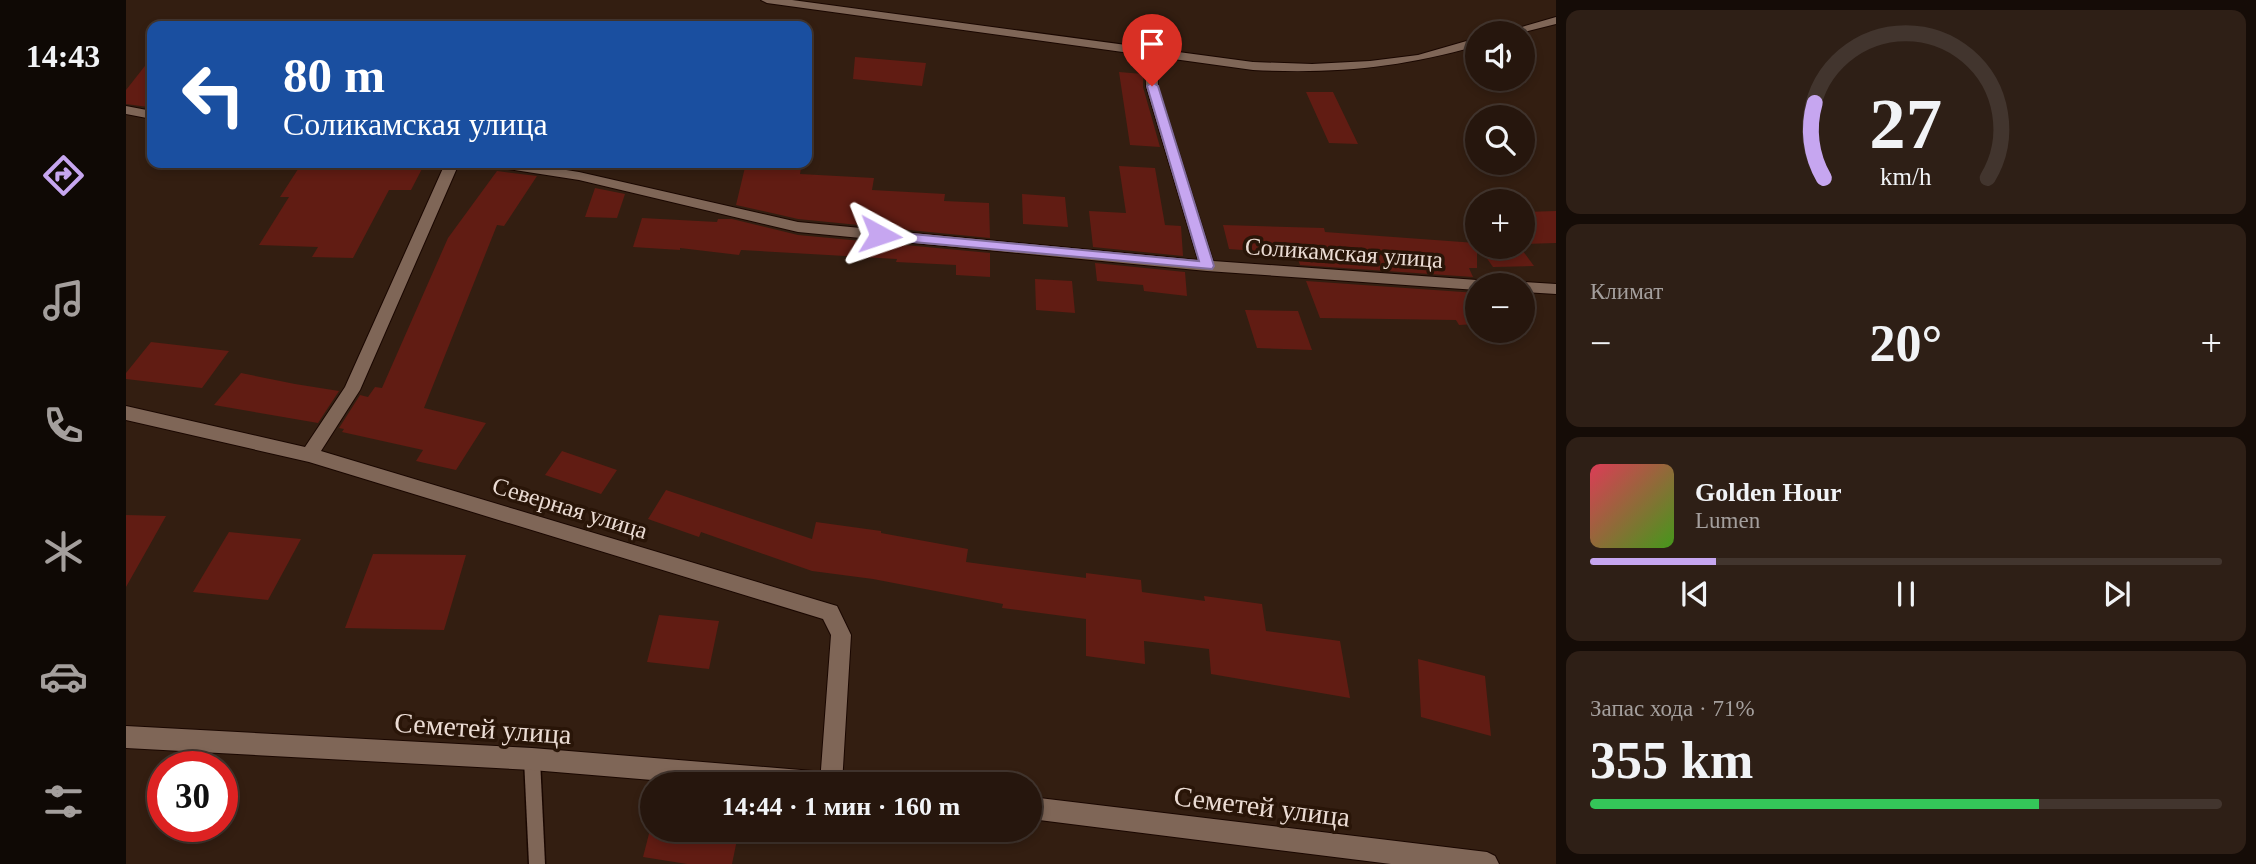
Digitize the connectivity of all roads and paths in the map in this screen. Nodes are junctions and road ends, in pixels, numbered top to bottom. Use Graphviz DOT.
graph roads {
  1 [pos="767,0"];
  2 [pos="1556,20"];
  3 [pos="1535,26"];
  4 [pos="1465,45"];
  5 [pos="1151,51"];
  6 [pos="126,110"];
  7 [pos="147,114"];
  8 [pos="448,168"];
  9 [pos="527,168"];
  10 [pos="1207,266"];
  11 [pos="1465,284"];
  12 [pos="1535,288"];
  13 [pos="1556,289"];
  14 [pos="126,413"];
  15 [pos="309,455"];
  16 [pos="126,737"];
  17 [pos="532,760"];
  18 [pos="688,772"];
  19 [pos="832,772"];
  20 [pos="1042,809"];
  21 [pos="537,864"];
  22 [pos="1487,864"];
  1 -- 5 [label="street"];
  2 -- 3 [label="street"];
  4 -- 5 [label="street"];
  5 -- 10 [label="street"];
  6 -- 7 [label="street"];
  8 -- 15 [label="street"];
  9 -- 10 [label="street, Соликамская улица"];
  10 -- 11 [label="street, Соликамская улица"];
  12 -- 13 [label="street"];
  14 -- 15 [label="street, Северная улица"];
  15 -- 19 [label="street, Северная улица"];
  16 -- 17 [label="street, Семетей улица"];
  17 -- 18 [label="street, Семетей улица"];
  17 -- 21 [label="lane"];
  20 -- 22 [label="street, Семетей улица"];
}
